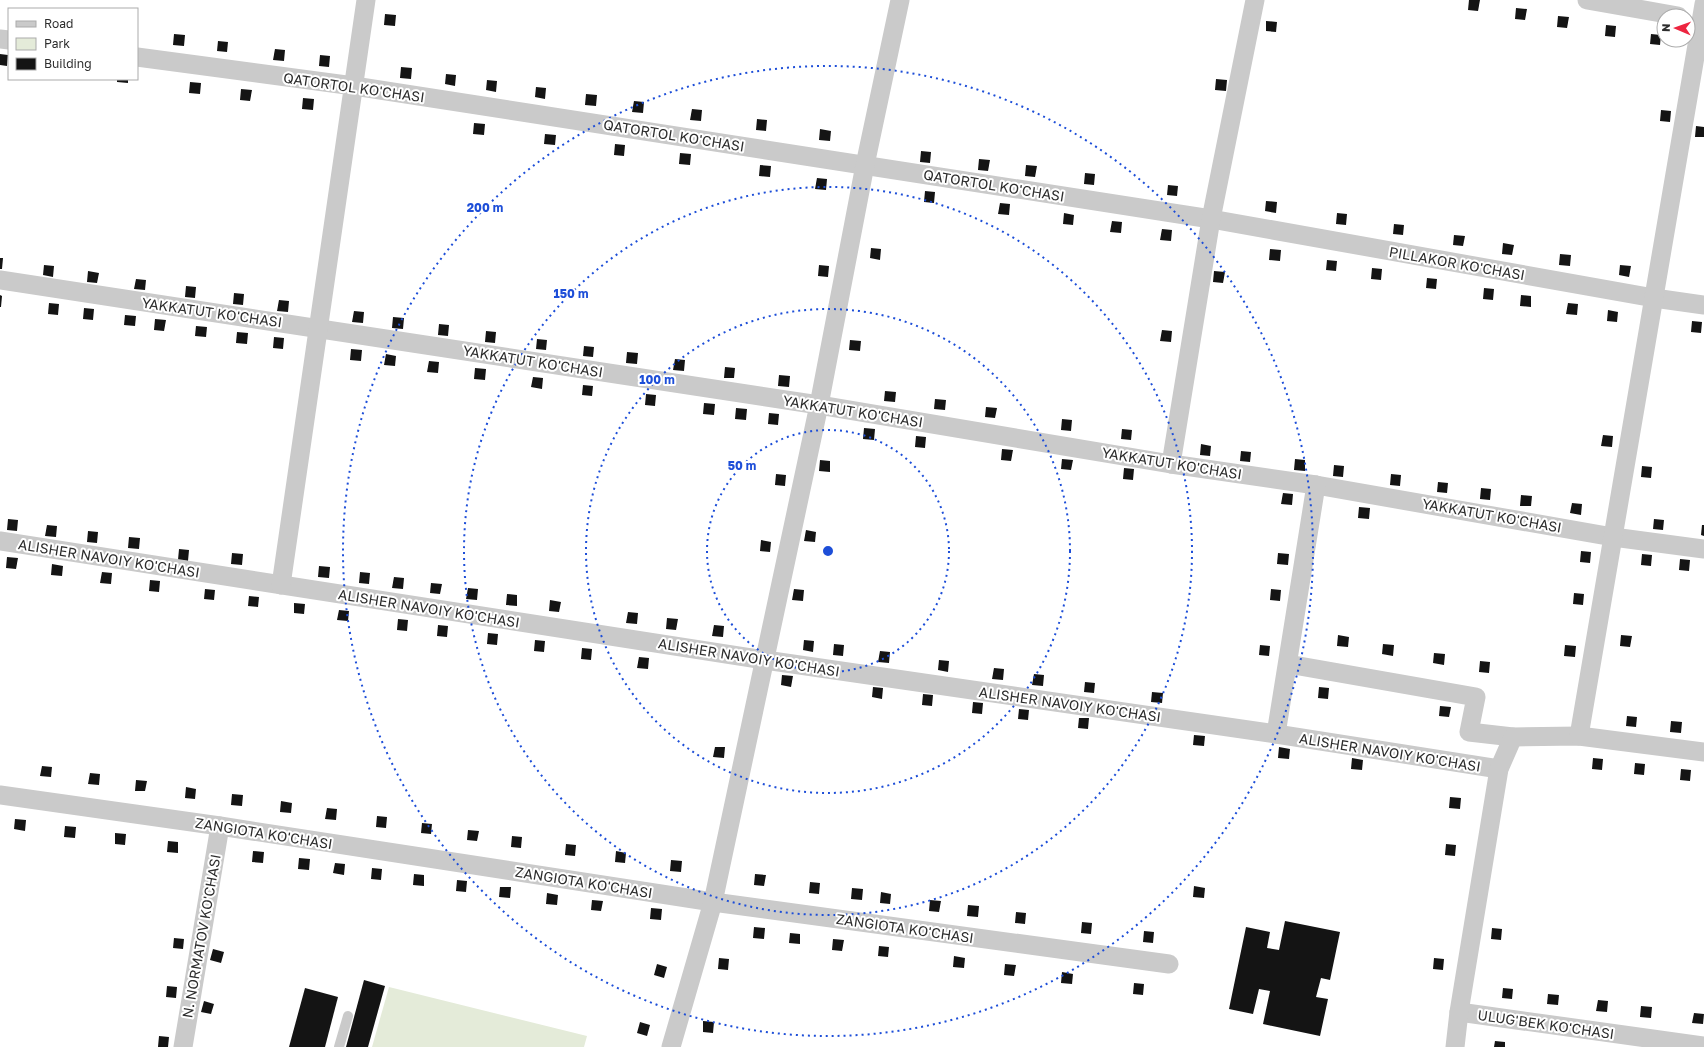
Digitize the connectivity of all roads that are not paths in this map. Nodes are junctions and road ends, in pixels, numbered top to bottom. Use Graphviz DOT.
graph roads {
  1 [pos="366,0"];
  2 [pos="900,0"];
  3 [pos="1255,0"];
  4 [pos="1587,0"];
  5 [pos="1656,12"];
  6 [pos="1699,15"];
  7 [pos="138,57"];
  8 [pos="354,86"];
  9 [pos="865,164"];
  10 [pos="1211,219"];
  11 [pos="0,280"];
  12 [pos="1654,298"];
  13 [pos="1704,305"];
  14 [pos="319,328"];
  15 [pos="819,405"];
  16 [pos="1171,464"];
  17 [pos="1316,484"];
  18 [pos="1613,537"];
  19 [pos="0,541"];
  20 [pos="1704,549"];
  21 [pos="281,585"];
  22 [pos="765,660"];
  23 [pos="1288,664"];
  24 [pos="1276,734"];
  25 [pos="1579,736"];
  26 [pos="1513,737"];
  27 [pos="1704,752"];
  28 [pos="1499,768"];
  29 [pos="0,795"];
  30 [pos="220,826"];
  31 [pos="713,902"];
  32 [pos="1169,964"];
  33 [pos="1458,1012"];
  34 [pos="348,1016"];
  35 [pos="1704,1046"];
  36 [pos="183,1047"];
  37 [pos="339,1047"];
  38 [pos="671,1047"];
  39 [pos="1455,1047"];
  1 -- 8 [label="street"];
  2 -- 9 [label="street"];
  3 -- 10 [label="street"];
  4 -- 5 [label="street"];
  6 -- 12 [label="street"];
  7 -- 8 [label="street, QATORTOL KO'CHASI"];
  8 -- 9 [label="street, QATORTOL KO'CHASI"];
  8 -- 14 [label="street"];
  9 -- 10 [label="street, QATORTOL KO'CHASI"];
  9 -- 15 [label="street"];
  10 -- 12 [label="street, PILLAKOR KO'CHASI"];
  10 -- 16 [label="street"];
  11 -- 14 [label="street, YAKKATUT KO'CHASI"];
  12 -- 13 [label="street, PILLAKOR KO'CHASI"];
  12 -- 18 [label="street"];
  14 -- 15 [label="street, YAKKATUT KO'CHASI"];
  14 -- 21 [label="street"];
  15 -- 16 [label="street, YAKKATUT KO'CHASI"];
  15 -- 22 [label="street"];
  16 -- 17 [label="street, YAKKATUT KO'CHASI"];
  17 -- 18 [label="street, YAKKATUT KO'CHASI"];
  17 -- 23 [label="street"];
  18 -- 20 [label="street, YAKKATUT KO'CHASI"];
  18 -- 25 [label="street"];
  19 -- 21 [label="street, ALISHER NAVOIY KO'CHASI"];
  21 -- 22 [label="street, ALISHER NAVOIY KO'CHASI"];
  22 -- 24 [label="street, ALISHER NAVOIY KO'CHASI"];
  22 -- 31 [label="street"];
  23 -- 24 [label="street"];
  23 -- 26 [label="street"];
  24 -- 28 [label="street, ALISHER NAVOIY KO'CHASI"];
  25 -- 26 [label="street"];
  25 -- 27 [label="street"];
  26 -- 28 [label="street"];
  28 -- 33 [label="street"];
  29 -- 30 [label="street, ZANGIOTA KO'CHASI"];
  30 -- 31 [label="street, ZANGIOTA KO'CHASI"];
  30 -- 36 [label="street, N. NORMATOV KO'CHASI"];
  31 -- 32 [label="street, ZANGIOTA KO'CHASI"];
  31 -- 38 [label="street"];
  33 -- 35 [label="street, ULUG'BEK KO'CHASI"];
  33 -- 39 [label="street"];
  34 -- 37 [label="lane"];
}
